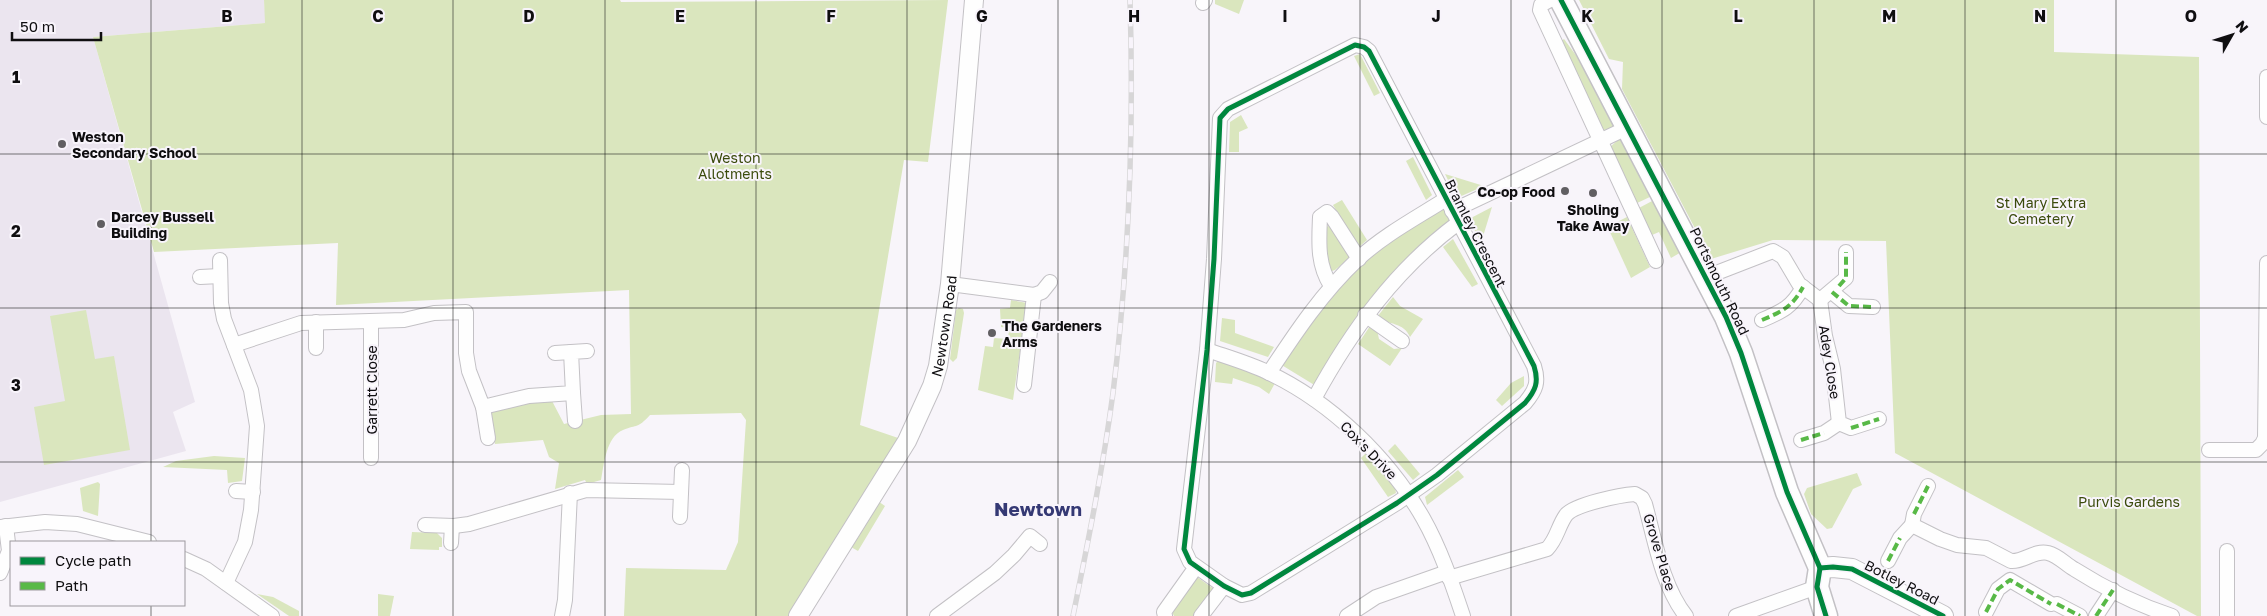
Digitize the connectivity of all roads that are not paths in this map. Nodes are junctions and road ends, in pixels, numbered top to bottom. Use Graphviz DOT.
graph roads {
  1 [pos="974,0"];
  2 [pos="1550,0"];
  3 [pos="1561,0"];
  4 [pos="2263,76"];
  5 [pos="2267,117"];
  6 [pos="1629,128"];
  7 [pos="1599,142"];
  8 [pos="1452,211"];
  9 [pos="1846,252"];
  10 [pos="1359,259"];
  11 [pos="220,260"];
  12 [pos="1656,261"];
  13 [pos="2267,263"];
  14 [pos="200,276"];
  15 [pos="220,276"];
  16 [pos="1706,277"];
  17 [pos="1050,282"];
  18 [pos="950,284"];
  19 [pos="1331,286"];
  20 [pos="1803,287"];
  21 [pos="1830,292"];
  22 [pos="1034,295"];
  23 [pos="1873,307"];
  24 [pos="1365,316"];
  25 [pos="1762,320"];
  26 [pos="316,322"];
  27 [pos="371,322"];
  28 [pos="1402,341"];
  29 [pos="234,345"];
  30 [pos="316,348"];
  31 [pos="1207,350"];
  32 [pos="587,351"];
  33 [pos="571,352"];
  34 [pos="555,353"];
  35 [pos="2266,359"];
  36 [pos="1269,372"];
  37 [pos="1024,385"];
  38 [pos="573,393"];
  39 [pos="1314,399"];
  40 [pos="483,408"];
  41 [pos="1879,419"];
  42 [pos="575,421"];
  43 [pos="1845,426"];
  44 [pos="488,438"];
  45 [pos="1801,440"];
  46 [pos="2209,450"];
  47 [pos="371,458"];
  48 [pos="682,470"];
  49 [pos="1928,486"];
  50 [pos="236,491"];
  51 [pos="252,492"];
  52 [pos="681,492"];
  53 [pos="570,493"];
  54 [pos="1409,495"];
  55 [pos="680,517"];
  56 [pos="1913,520"];
  57 [pos="425,525"];
  58 [pos="3,526"];
  59 [pos="452,526"];
  60 [pos="145,541"];
  61 [pos="450,544"];
  62 [pos="1040,544"];
  63 [pos="2227,551"];
  64 [pos="185,559"];
  65 [pos="1888,561"];
  66 [pos="2011,561"];
  67 [pos="1196,567"];
  68 [pos="0,574"];
  69 [pos="1448,575"];
  70 [pos="1818,577"];
  71 [pos="2010,580"];
  72 [pos="226,583"];
  73 [pos="1224,586"];
  74 [pos="2113,590"];
  75 [pos="1986,612"];
  76 [pos="272,616"];
  77 [pos="562,616"];
  78 [pos="799,616"];
  79 [pos="937,616"];
  80 [pos="1165,616"];
  81 [pos="1201,616"];
  82 [pos="1347,616"];
  83 [pos="1463,616"];
  84 [pos="1686,616"];
  85 [pos="1736,616"];
  86 [pos="1826,616"];
  87 [pos="1943,616"];
  88 [pos="2080,616"];
  89 [pos="2096,616"];
  90 [pos="2172,616"];
  91 [pos="2227,616"];
  1 -- 18 [label="street, Newtown Road"];
  2 -- 7 [label="street"];
  3 -- 6 [label="main road, Portsmouth Road"];
  4 -- 5 [label="street"];
  6 -- 7 [label="street"];
  6 -- 16 [label="main road, Portsmouth Road"];
  7 -- 8 [label="street"];
  7 -- 12 [label="street"];
  8 -- 10 [label="street"];
  8 -- 24 [label="street"];
  8 -- 31 [label="street, Bramley Crescent"];
  8 -- 54 [label="street, Bramley Crescent"];
  9 -- 21 [label="street"];
  10 -- 19 [label="street"];
  10 -- 19 [label="street"];
  11 -- 15 [label="street"];
  13 -- 35 [label="street"];
  14 -- 15 [label="street"];
  15 -- 29 [label="street"];
  16 -- 20 [label="street"];
  16 -- 70 [label="main road, Portsmouth Road"];
  17 -- 22 [label="street"];
  18 -- 22 [label="street"];
  18 -- 78 [label="street, Newtown Road"];
  19 -- 36 [label="street"];
  20 -- 21 [label="street"];
  20 -- 25 [label="street"];
  21 -- 23 [label="street"];
  21 -- 43 [label="street, Adey Close"];
  22 -- 37 [label="street"];
  24 -- 28 [label="street"];
  24 -- 39 [label="street"];
  26 -- 27 [label="street"];
  26 -- 29 [label="street"];
  26 -- 30 [label="street"];
  27 -- 40 [label="street"];
  27 -- 47 [label="street, Garrett Close"];
  29 -- 51 [label="street"];
  31 -- 36 [label="street, Cox's Drive"];
  31 -- 67 [label="street, Bramley Crescent"];
  32 -- 33 [label="street"];
  33 -- 34 [label="street"];
  33 -- 38 [label="street"];
  35 -- 46 [label="street"];
  36 -- 39 [label="street, Cox's Drive"];
  38 -- 40 [label="street"];
  38 -- 42 [label="street"];
  39 -- 54 [label="street, Cox's Drive"];
  40 -- 44 [label="street"];
  41 -- 43 [label="street"];
  43 -- 45 [label="street"];
  48 -- 52 [label="street"];
  49 -- 56 [label="street"];
  50 -- 51 [label="street"];
  51 -- 72 [label="street"];
  52 -- 53 [label="street"];
  52 -- 55 [label="street"];
  53 -- 59 [label="street"];
  53 -- 77 [label="street"];
  54 -- 69 [label="street, Cox's Drive"];
  54 -- 73 [label="street, Bramley Crescent"];
  56 -- 65 [label="street"];
  56 -- 66 [label="street"];
  57 -- 59 [label="street"];
  58 -- 60 [label="street"];
  58 -- 68 [label="street"];
  59 -- 61 [label="street"];
  62 -- 79 [label="street"];
  63 -- 91 [label="street"];
  64 -- 72 [label="street"];
  66 -- 71 [label="street"];
  66 -- 74 [label="street"];
  67 -- 73 [label="street, Bramley Crescent"];
  67 -- 80 [label="street"];
  69 -- 82 [label="street"];
  69 -- 83 [label="street, Cox's Drive"];
  69 -- 84 [label="street, Grove Place"];
  70 -- 85 [label="street"];
  70 -- 86 [label="main road, Portsmouth Road"];
  70 -- 87 [label="main road, Botley Road"];
  71 -- 75 [label="street"];
  71 -- 88 [label="street"];
  72 -- 76 [label="street"];
  73 -- 81 [label="street"];
  74 -- 89 [label="street"];
  74 -- 90 [label="street"];
}
